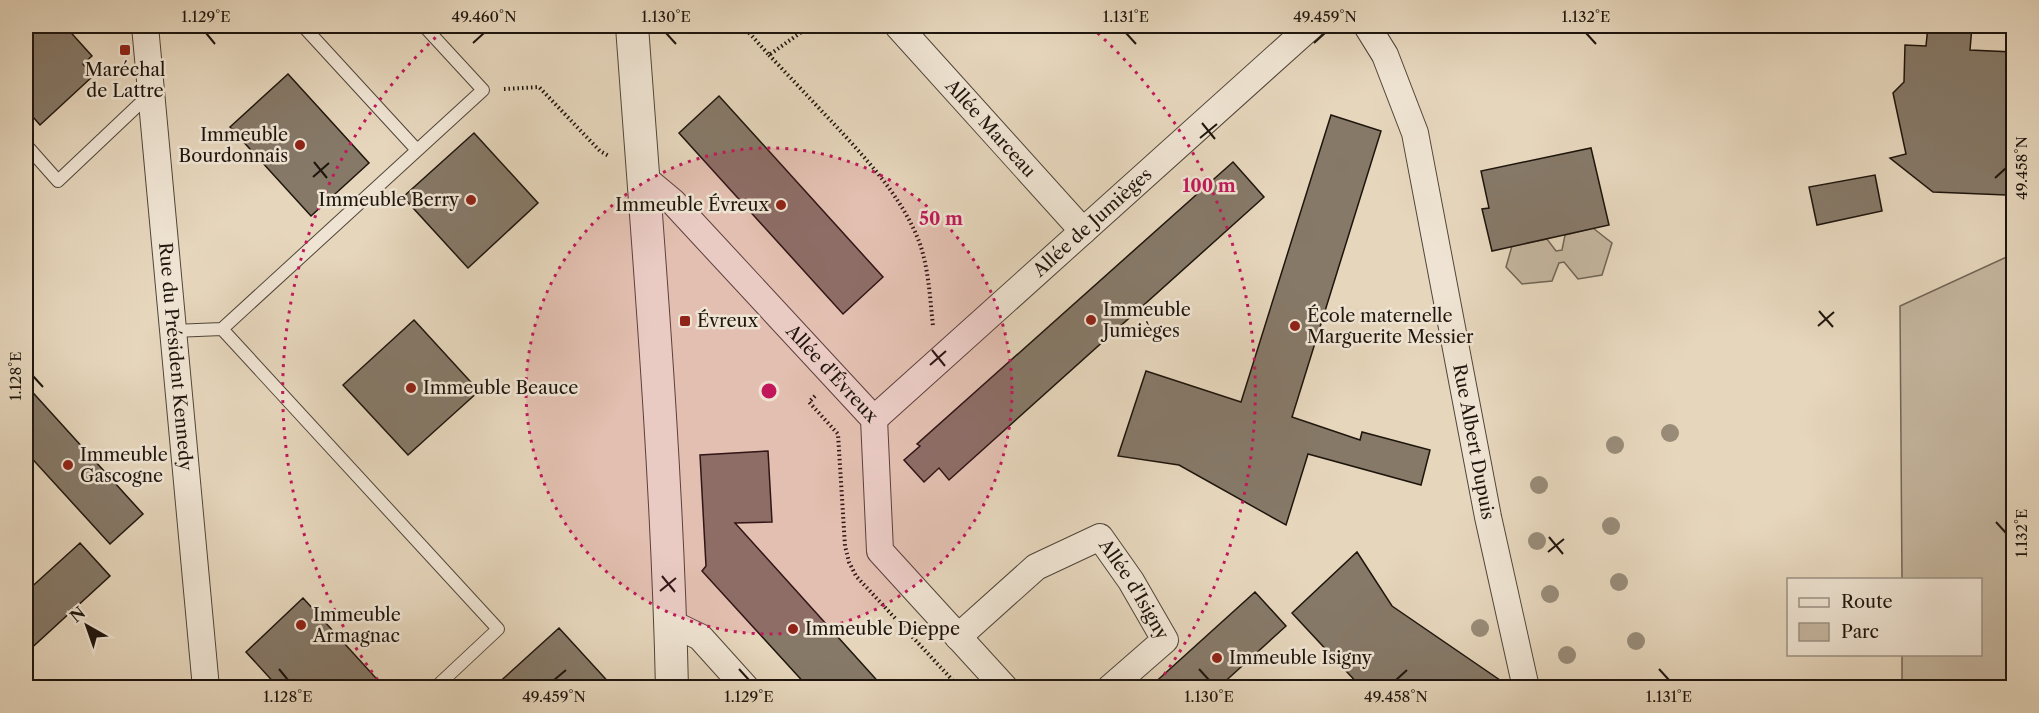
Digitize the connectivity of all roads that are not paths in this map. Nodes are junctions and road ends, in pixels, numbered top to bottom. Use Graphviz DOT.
graph roads {
  1 [pos="145,26"];
  2 [pos="303,26"];
  3 [pos="424,26"];
  4 [pos="632,26"];
  5 [pos="898,26"];
  6 [pos="1311,26"];
  7 [pos="1368,26"];
  8 [pos="151,93"];
  9 [pos="26,146"];
  10 [pos="417,150"];
  11 [pos="643,177"];
  12 [pos="1083,231"];
  13 [pos="222,329"];
  14 [pos="173,331"];
  15 [pos="874,419"];
  16 [pos="671,623"];
  17 [pos="958,637"];
  18 [pos="206,687"];
  19 [pos="435,687"];
  20 [pos="672,687"];
  21 [pos="746,687"];
  22 [pos="1005,687"];
  23 [pos="1110,687"];
  24 [pos="1526,687"];
  1 -- 8 [label="street, Rue du Président Kennedy"];
  2 -- 10 [label="lane"];
  3 -- 10 [label="lane"];
  4 -- 11 [label="street"];
  5 -- 12 [label="street, Allée Marceau"];
  6 -- 12 [label="street, Allée de Jumièges"];
  7 -- 24 [label="street, Rue Albert Dupuis"];
  8 -- 9 [label="lane"];
  8 -- 14 [label="street, Rue du Président Kennedy"];
  10 -- 13 [label="lane"];
  11 -- 15 [label="street, Allée d'Évreux"];
  11 -- 16 [label="street"];
  12 -- 15 [label="street, Allée de Jumièges"];
  13 -- 14 [label="lane"];
  13 -- 19 [label="lane"];
  14 -- 18 [label="street, Rue du Président Kennedy"];
  15 -- 17 [label="street, Allée d'Évreux"];
  16 -- 20 [label="street"];
  16 -- 21 [label="street"];
  17 -- 22 [label="street, Allée d'Évreux"];
  17 -- 23 [label="street, Allée d'Isigny"];
}
